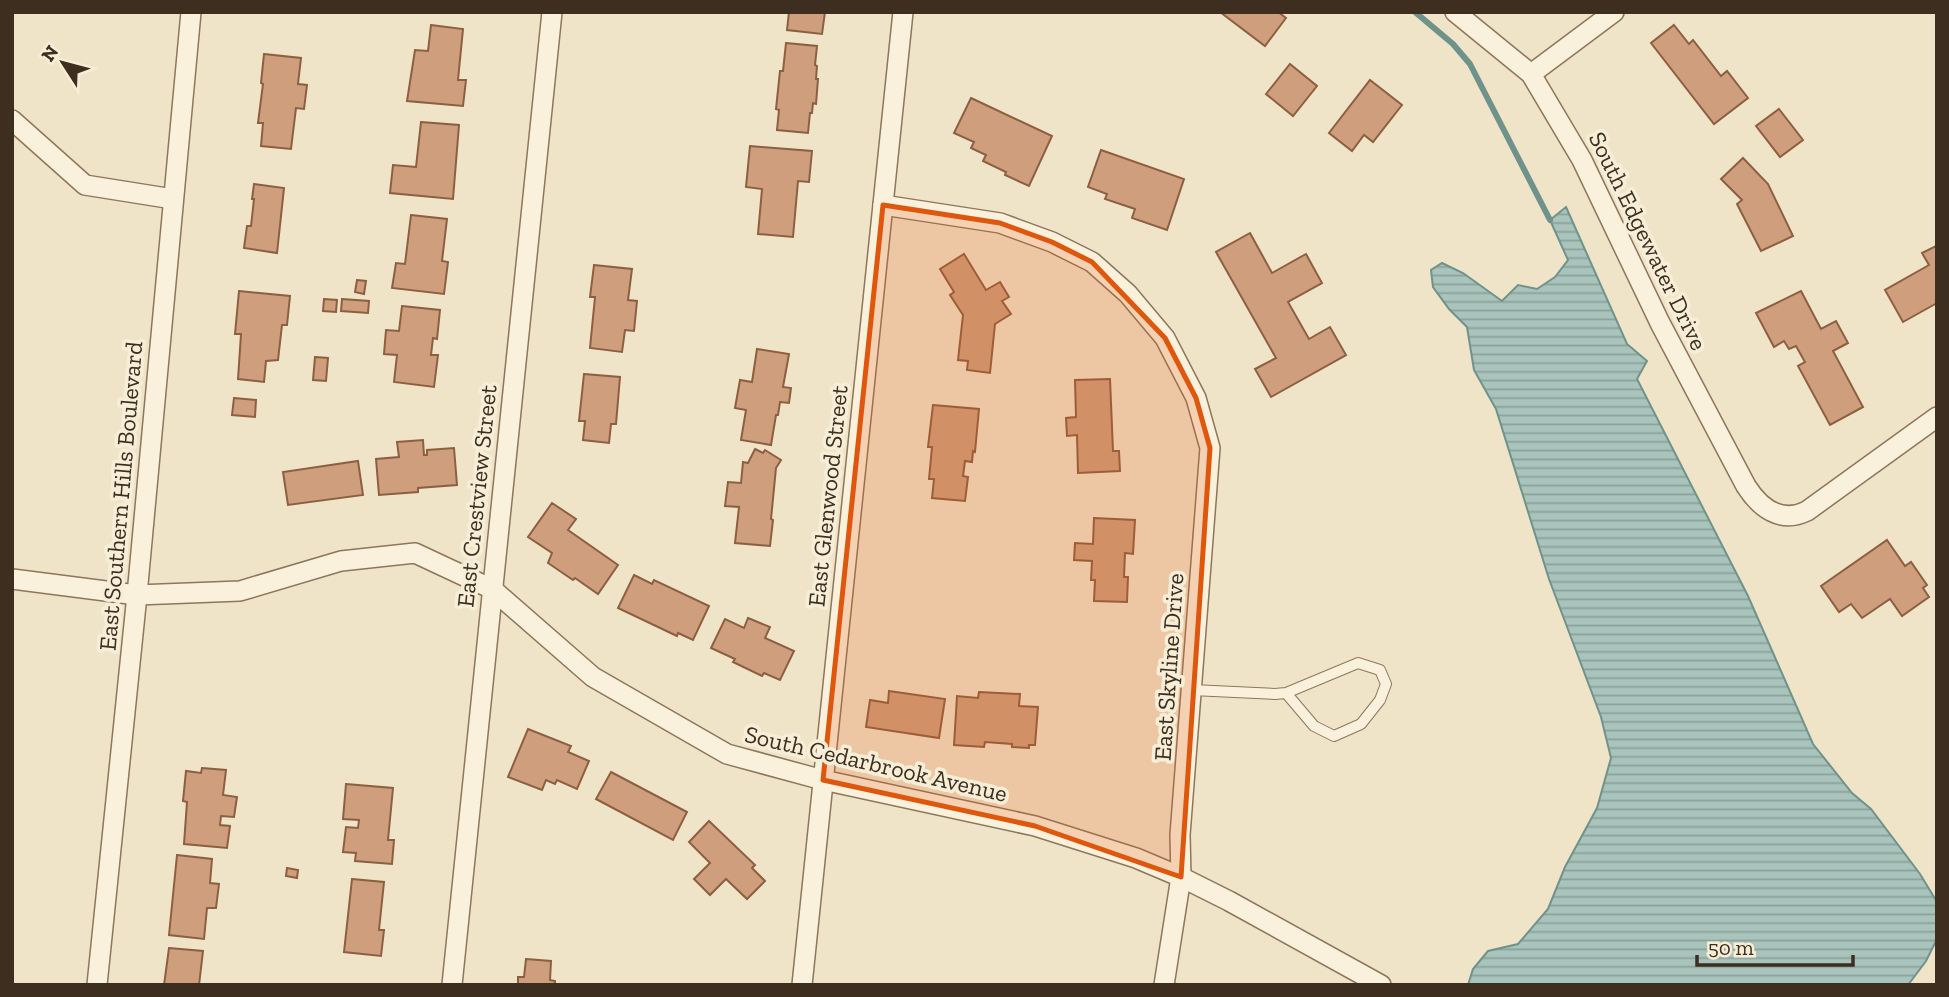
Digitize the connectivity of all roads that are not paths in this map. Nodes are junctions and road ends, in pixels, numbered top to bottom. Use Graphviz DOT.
graph roads {
  1 [pos="191,12"];
  2 [pos="552,12"];
  3 [pos="903,12"];
  4 [pos="1455,12"];
  5 [pos="1614,12"];
  6 [pos="1531,74"];
  7 [pos="12,120"];
  8 [pos="173,199"];
  9 [pos="883,205"];
  10 [pos="1937,417"];
  11 [pos="12,579"];
  12 [pos="492,589"];
  13 [pos="137,595"];
  14 [pos="1192,690"];
  15 [pos="1286,693"];
  16 [pos="823,780"];
  17 [pos="1181,877"];
  18 [pos="97,985"];
  19 [pos="452,985"];
  20 [pos="802,985"];
  21 [pos="1164,985"];
  22 [pos="1381,985"];
  1 -- 8 [label="street, East Southern Hills Boulevard"];
  2 -- 12 [label="street, East Crestview Street"];
  3 -- 9 [label="street, East Glenwood Street"];
  4 -- 6 [label="street, South Edgewater Drive"];
  5 -- 6 [label="street"];
  6 -- 10 [label="street, South Edgewater Drive"];
  7 -- 8 [label="street"];
  8 -- 13 [label="street, East Southern Hills Boulevard"];
  9 -- 14 [label="street, East Skyline Drive"];
  9 -- 16 [label="street, East Glenwood Street"];
  11 -- 13 [label="street, South Cedarbrook Avenue"];
  12 -- 13 [label="street, South Cedarbrook Avenue"];
  12 -- 16 [label="street, South Cedarbrook Avenue"];
  12 -- 19 [label="street, East Crestview Street"];
  13 -- 18 [label="street, East Southern Hills Boulevard"];
  14 -- 15 [label="lane"];
  14 -- 17 [label="street, East Skyline Drive"];
  15 -- 15 [label="lane"];
  16 -- 17 [label="street, South Cedarbrook Avenue"];
  16 -- 20 [label="street, East Glenwood Street"];
  17 -- 21 [label="street, East Skyline Drive"];
  17 -- 22 [label="street, South Cedarbrook Avenue"];
}
